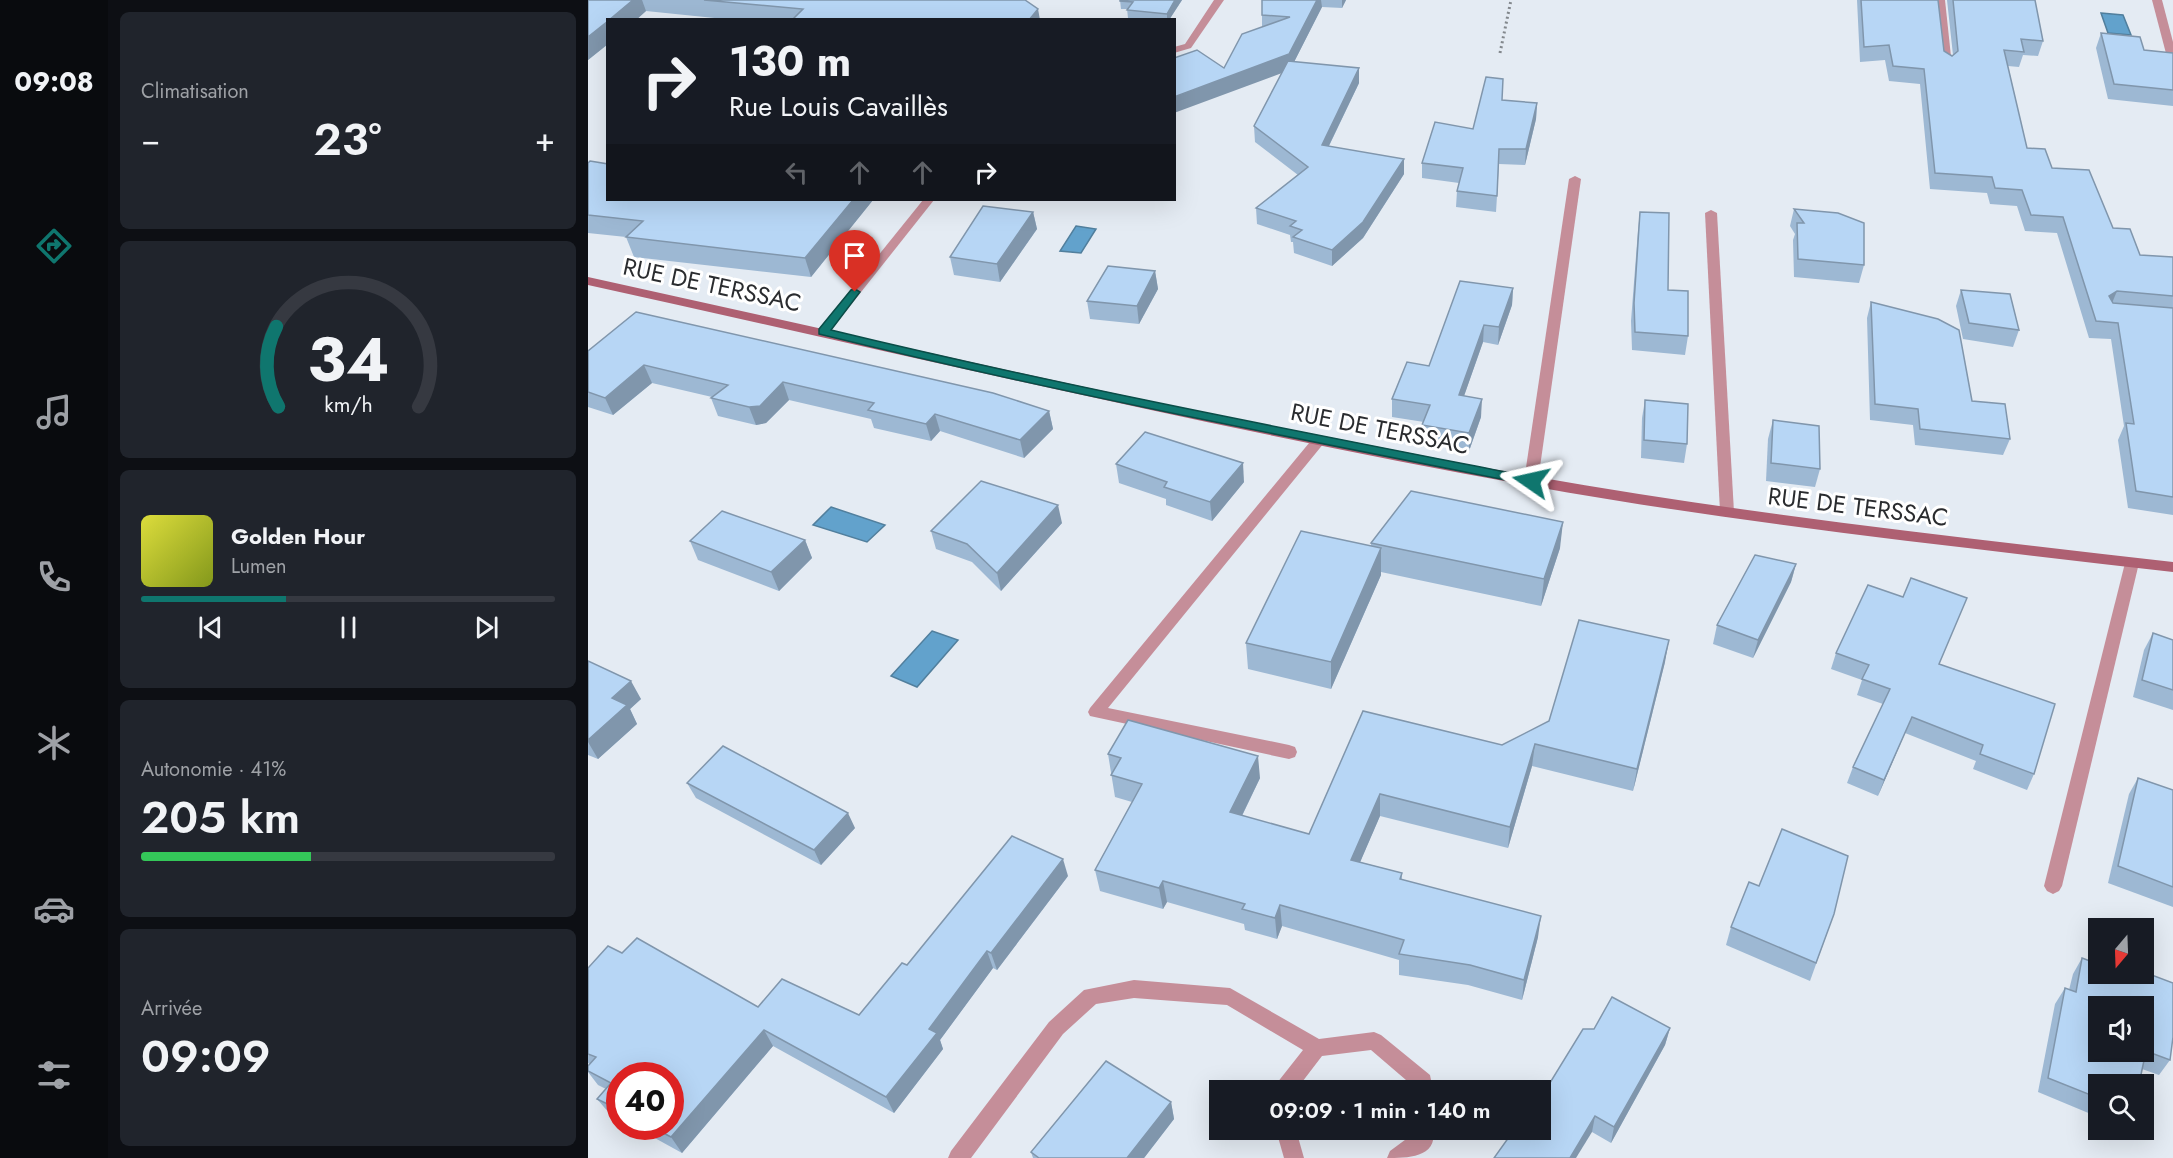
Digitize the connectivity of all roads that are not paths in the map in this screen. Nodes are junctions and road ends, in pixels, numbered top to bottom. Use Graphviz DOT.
graph roads {
  1 [pos="1219,0"];
  2 [pos="1940,0"];
  3 [pos="2157,0"];
  4 [pos="1176,49"];
  5 [pos="2173,61"];
  6 [pos="1947,66"];
  7 [pos="1575,179"];
  8 [pos="927,201"];
  9 [pos="1711,213"];
  10 [pos="588,281"];
  11 [pos="823,332"];
  12 [pos="1319,440"];
  13 [pos="1531,481"];
  14 [pos="1727,512"];
  15 [pos="2132,562"];
  16 [pos="2173,567"];
  17 [pos="1289,752"];
  18 [pos="2053,886"];
  19 [pos="1317,1048"];
  20 [pos="1292,1080"];
  21 [pos="1421,1080"];
  22 [pos="1289,1140"];
  23 [pos="1421,1140"];
  24 [pos="958,1158"];
  25 [pos="1294,1158"];
  26 [pos="1396,1158"];
  1 -- 4 [label="street"];
  2 -- 6 [label="street"];
  3 -- 5 [label="street"];
  7 -- 13 [label="street"];
  8 -- 11 [label="street"];
  9 -- 14 [label="street"];
  10 -- 11 [label="street, RUE DE TERSSAC"];
  11 -- 12 [label="street, RUE DE TERSSAC"];
  12 -- 13 [label="street, RUE DE TERSSAC"];
  12 -- 17 [label="street"];
  13 -- 14 [label="street, RUE DE TERSSAC"];
  14 -- 15 [label="street, RUE DE TERSSAC"];
  15 -- 16 [label="street, RUE DE TERSSAC"];
  15 -- 18 [label="street"];
  19 -- 20 [label="street"];
  19 -- 21 [label="street"];
  19 -- 24 [label="street"];
  22 -- 25 [label="street"];
  23 -- 26 [label="street"];
}
